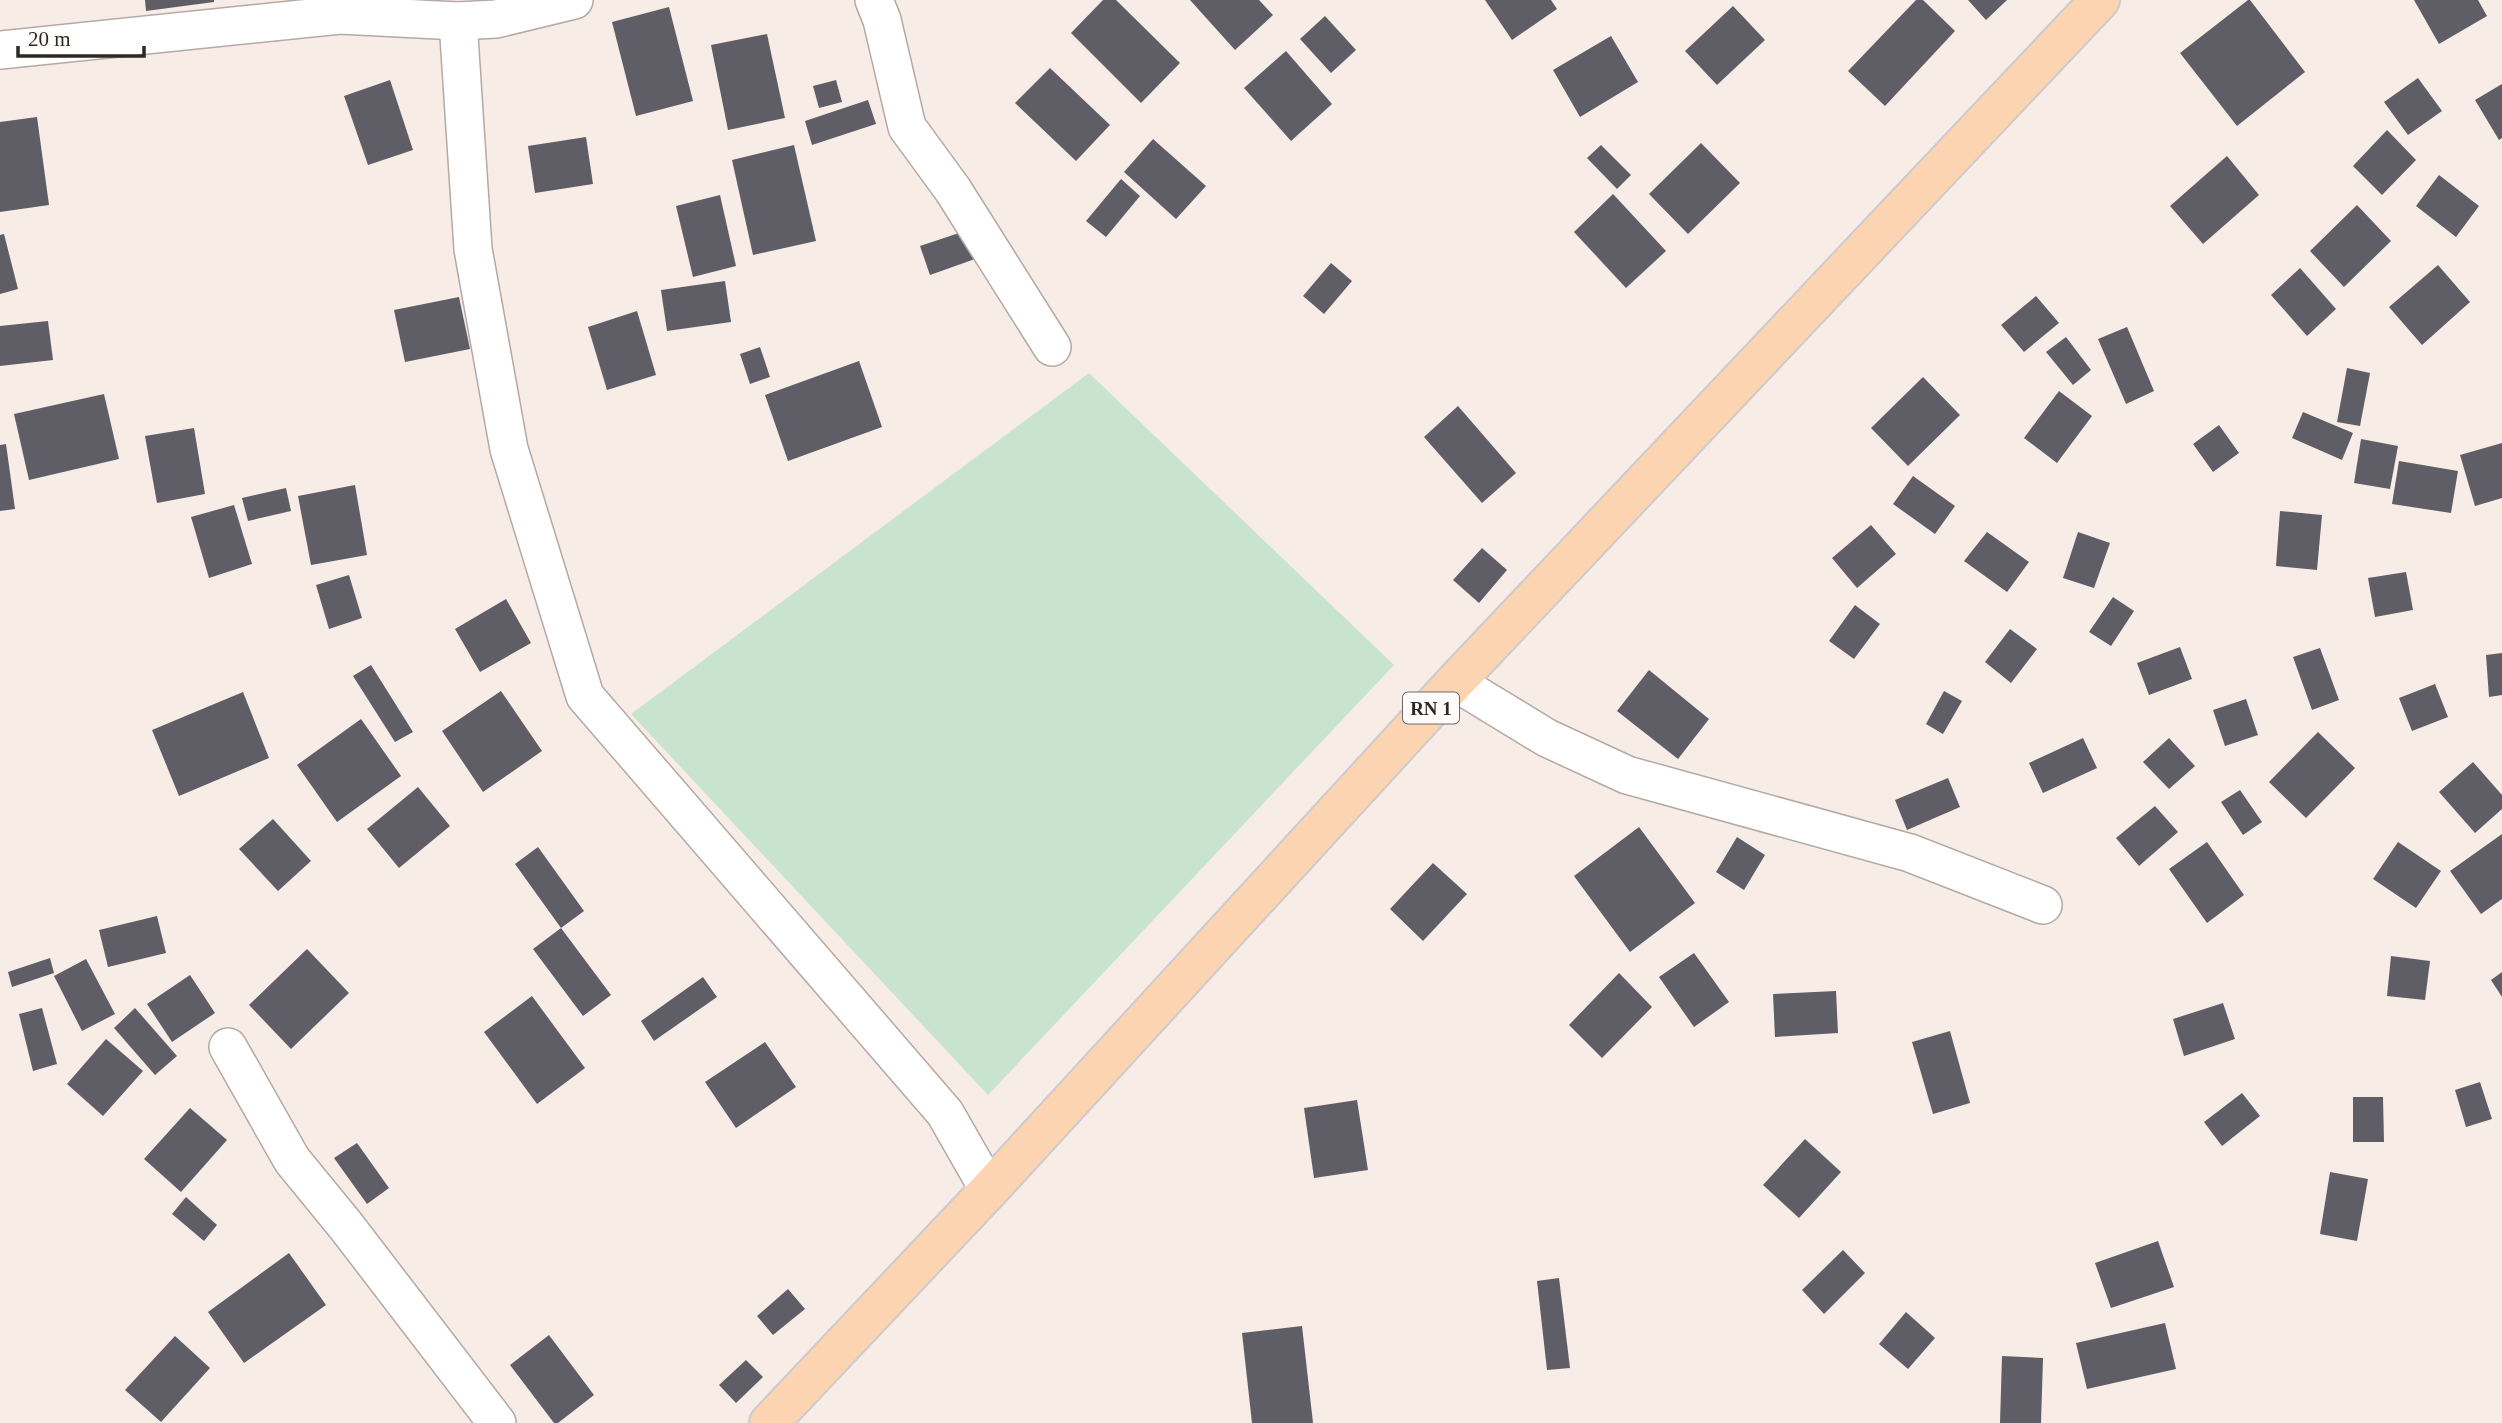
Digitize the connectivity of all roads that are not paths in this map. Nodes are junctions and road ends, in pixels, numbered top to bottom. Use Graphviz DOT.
graph roads {
  1 [pos="574,0"];
  2 [pos="874,0"];
  3 [pos="2099,0"];
  4 [pos="495,10"];
  5 [pos="458,22"];
  6 [pos="0,50"];
  7 [pos="1052,347"];
  8 [pos="1455,682"];
  9 [pos="2043,905"];
  10 [pos="228,1047"];
  11 [pos="989,1190"];
  12 [pos="497,1423"];
  13 [pos="769,1423"];
  1 -- 4 [label="street"];
  2 -- 7 [label="street"];
  3 -- 8 [label="main road, RN 1"];
  4 -- 5 [label="street"];
  5 -- 6 [label="street"];
  5 -- 11 [label="street"];
  8 -- 9 [label="street"];
  8 -- 11 [label="main road, RN 1"];
  10 -- 12 [label="street"];
  11 -- 13 [label="main road, RN 1"];
}
